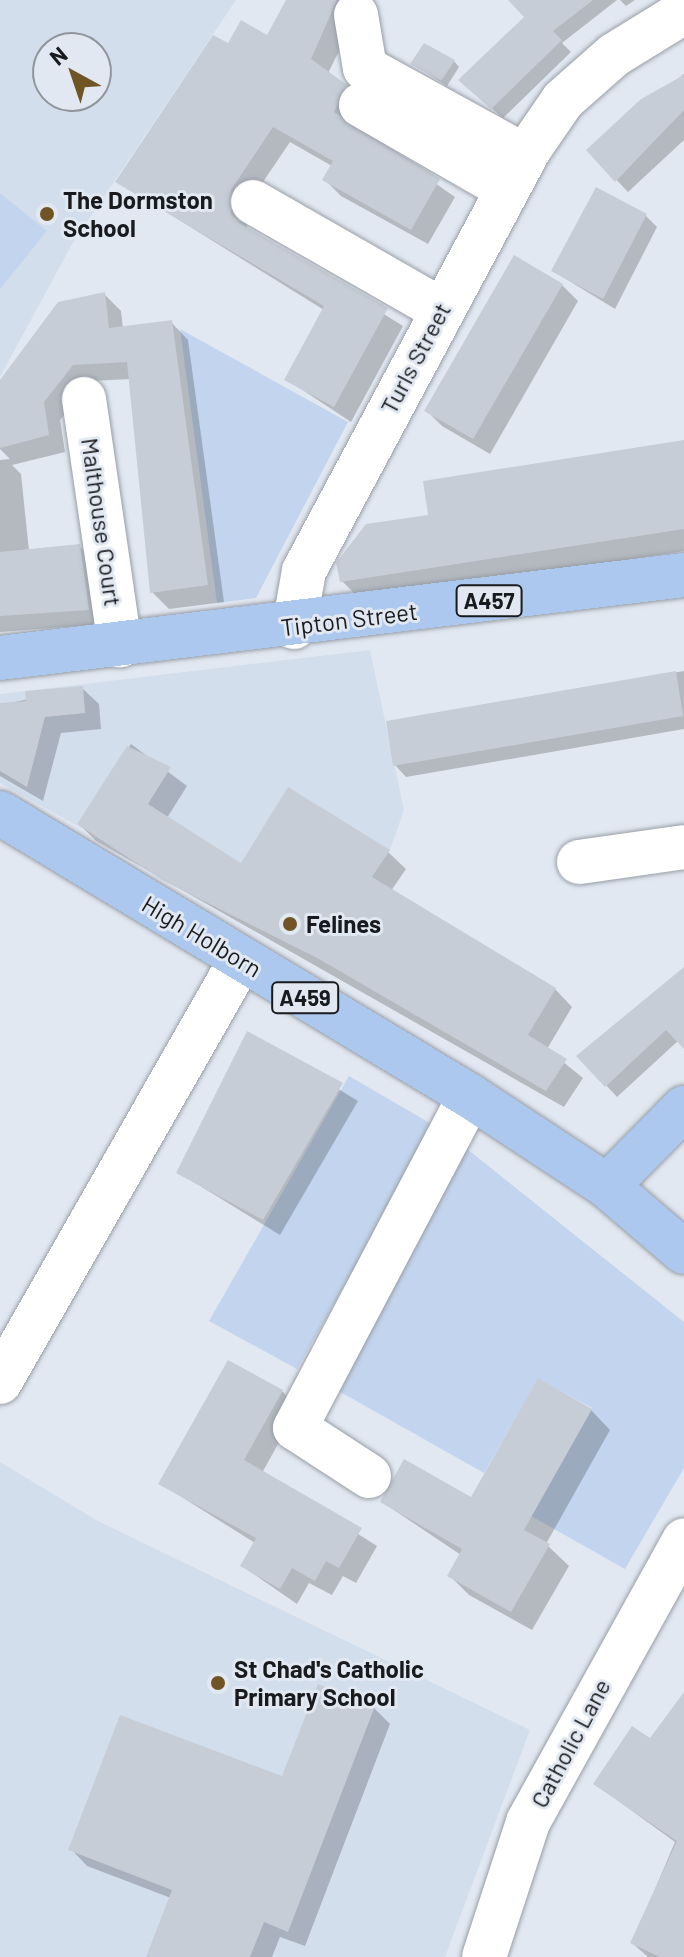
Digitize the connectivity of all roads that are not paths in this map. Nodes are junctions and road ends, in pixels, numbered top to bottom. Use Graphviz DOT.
graph roads {
  1 [pos="684,12"];
  2 [pos="356,15"];
  3 [pos="361,105"];
  4 [pos="516,173"];
  5 [pos="253,202"];
  6 [pos="440,309"];
  7 [pos="84,399"];
  8 [pos="684,575"];
  9 [pos="294,627"];
  10 [pos="120,645"];
  11 [pos="4,660"];
  12 [pos="0,813"];
  13 [pos="684,847"];
  14 [pos="579,862"];
  15 [pos="241,960"];
  16 [pos="470,1096"];
  17 [pos="684,1108"];
  18 [pos="607,1186"];
  19 [pos="684,1252"];
  20 [pos="0,1382"];
  21 [pos="369,1476"];
  22 [pos="684,1540"];
  23 [pos="484,1957"];
  1 -- 4 [label="street, Turls Street"];
  2 -- 4 [label="street"];
  3 -- 4 [label="street"];
  4 -- 6 [label="street, Turls Street"];
  5 -- 6 [label="street"];
  6 -- 9 [label="street, Turls Street"];
  7 -- 10 [label="street, Malthouse Court"];
  8 -- 9 [label="main road, Tipton Street / A457"];
  9 -- 10 [label="main road, Tipton Street / A457"];
  10 -- 11 [label="main road, Tipton Street / A457"];
  12 -- 15 [label="main road, High Holborn / A459"];
  13 -- 14 [label="street"];
  15 -- 16 [label="main road, High Holborn / A459"];
  15 -- 20 [label="street"];
  16 -- 18 [label="main road, High Holborn / A459"];
  16 -- 21 [label="street"];
  17 -- 18 [label="main road"];
  18 -- 19 [label="main road, A459"];
  22 -- 23 [label="street, Catholic Lane"];
}
